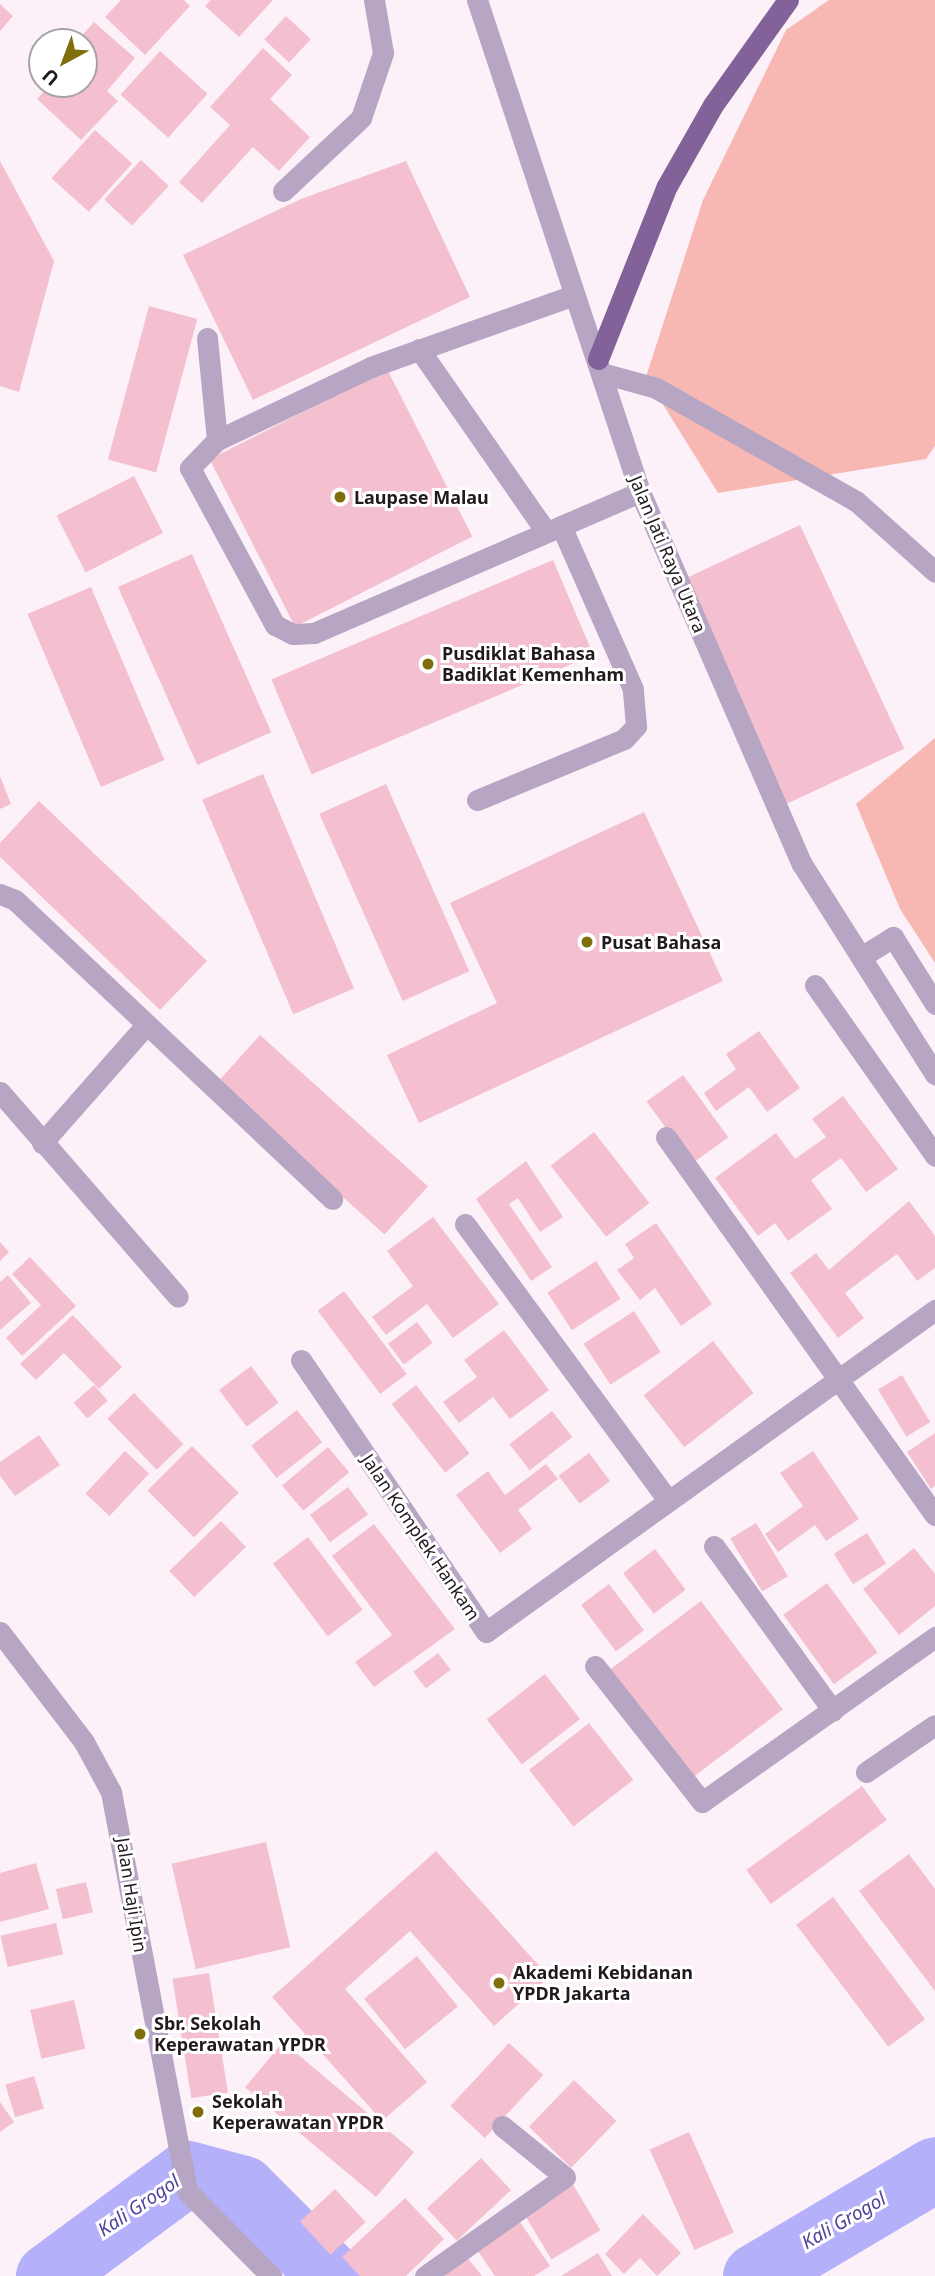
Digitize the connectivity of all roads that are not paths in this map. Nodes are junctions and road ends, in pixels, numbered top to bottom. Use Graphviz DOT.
graph roads {
  1 [pos="374,0"];
  2 [pos="477,0"];
  3 [pos="788,0"];
  4 [pos="283,191"];
  5 [pos="574,295"];
  6 [pos="207,338"];
  7 [pos="419,349"];
  8 [pos="600,366"];
  9 [pos="217,440"];
  10 [pos="640,492"];
  11 [pos="552,528"];
  12 [pos="935,572"];
  13 [pos="477,800"];
  14 [pos="0,894"];
  15 [pos="861,957"];
  16 [pos="815,985"];
  17 [pos="935,1004"];
  18 [pos="146,1025"];
  19 [pos="935,1074"];
  20 [pos="0,1092"];
  21 [pos="666,1137"];
  22 [pos="42,1143"];
  23 [pos="935,1156"];
  24 [pos="332,1199"];
  25 [pos="465,1224"];
  26 [pos="178,1297"];
  27 [pos="935,1310"];
  28 [pos="301,1360"];
  29 [pos="839,1376"];
  30 [pos="666,1498"];
  31 [pos="935,1515"];
  32 [pos="714,1546"];
  33 [pos="0,1632"];
  34 [pos="935,1637"];
  35 [pos="595,1666"];
  36 [pos="833,1711"];
  37 [pos="935,1725"];
  38 [pos="866,1772"];
  39 [pos="502,2126"];
  40 [pos="271,2276"];
  41 [pos="425,2276"];
  1 -- 4 [label="street"];
  2 -- 5 [label="street, Jalan Jati Raya Utara"];
  3 -- 8 [label="main road"];
  5 -- 7 [label="street"];
  5 -- 8 [label="street, Jalan Jati Raya Utara"];
  6 -- 9 [label="street"];
  7 -- 9 [label="street"];
  7 -- 11 [label="street"];
  8 -- 10 [label="street, Jalan Jati Raya Utara"];
  8 -- 12 [label="street"];
  9 -- 11 [label="street"];
  10 -- 11 [label="street"];
  10 -- 15 [label="street, Jalan Jati Raya Utara"];
  11 -- 13 [label="street"];
  14 -- 18 [label="street"];
  15 -- 17 [label="street"];
  15 -- 19 [label="street, Jalan Jati Raya Utara"];
  16 -- 23 [label="street"];
  18 -- 22 [label="street"];
  18 -- 24 [label="street"];
  20 -- 22 [label="street"];
  21 -- 29 [label="street"];
  22 -- 26 [label="street"];
  25 -- 30 [label="street"];
  27 -- 29 [label="street, Jalan Komplek Hankam"];
  28 -- 30 [label="street, Jalan Komplek Hankam"];
  29 -- 30 [label="street, Jalan Komplek Hankam"];
  29 -- 31 [label="street"];
  32 -- 36 [label="street"];
  33 -- 40 [label="street, Jalan Haji Ipin"];
  34 -- 36 [label="street"];
  35 -- 36 [label="street"];
  37 -- 38 [label="street"];
  39 -- 41 [label="street"];
}
